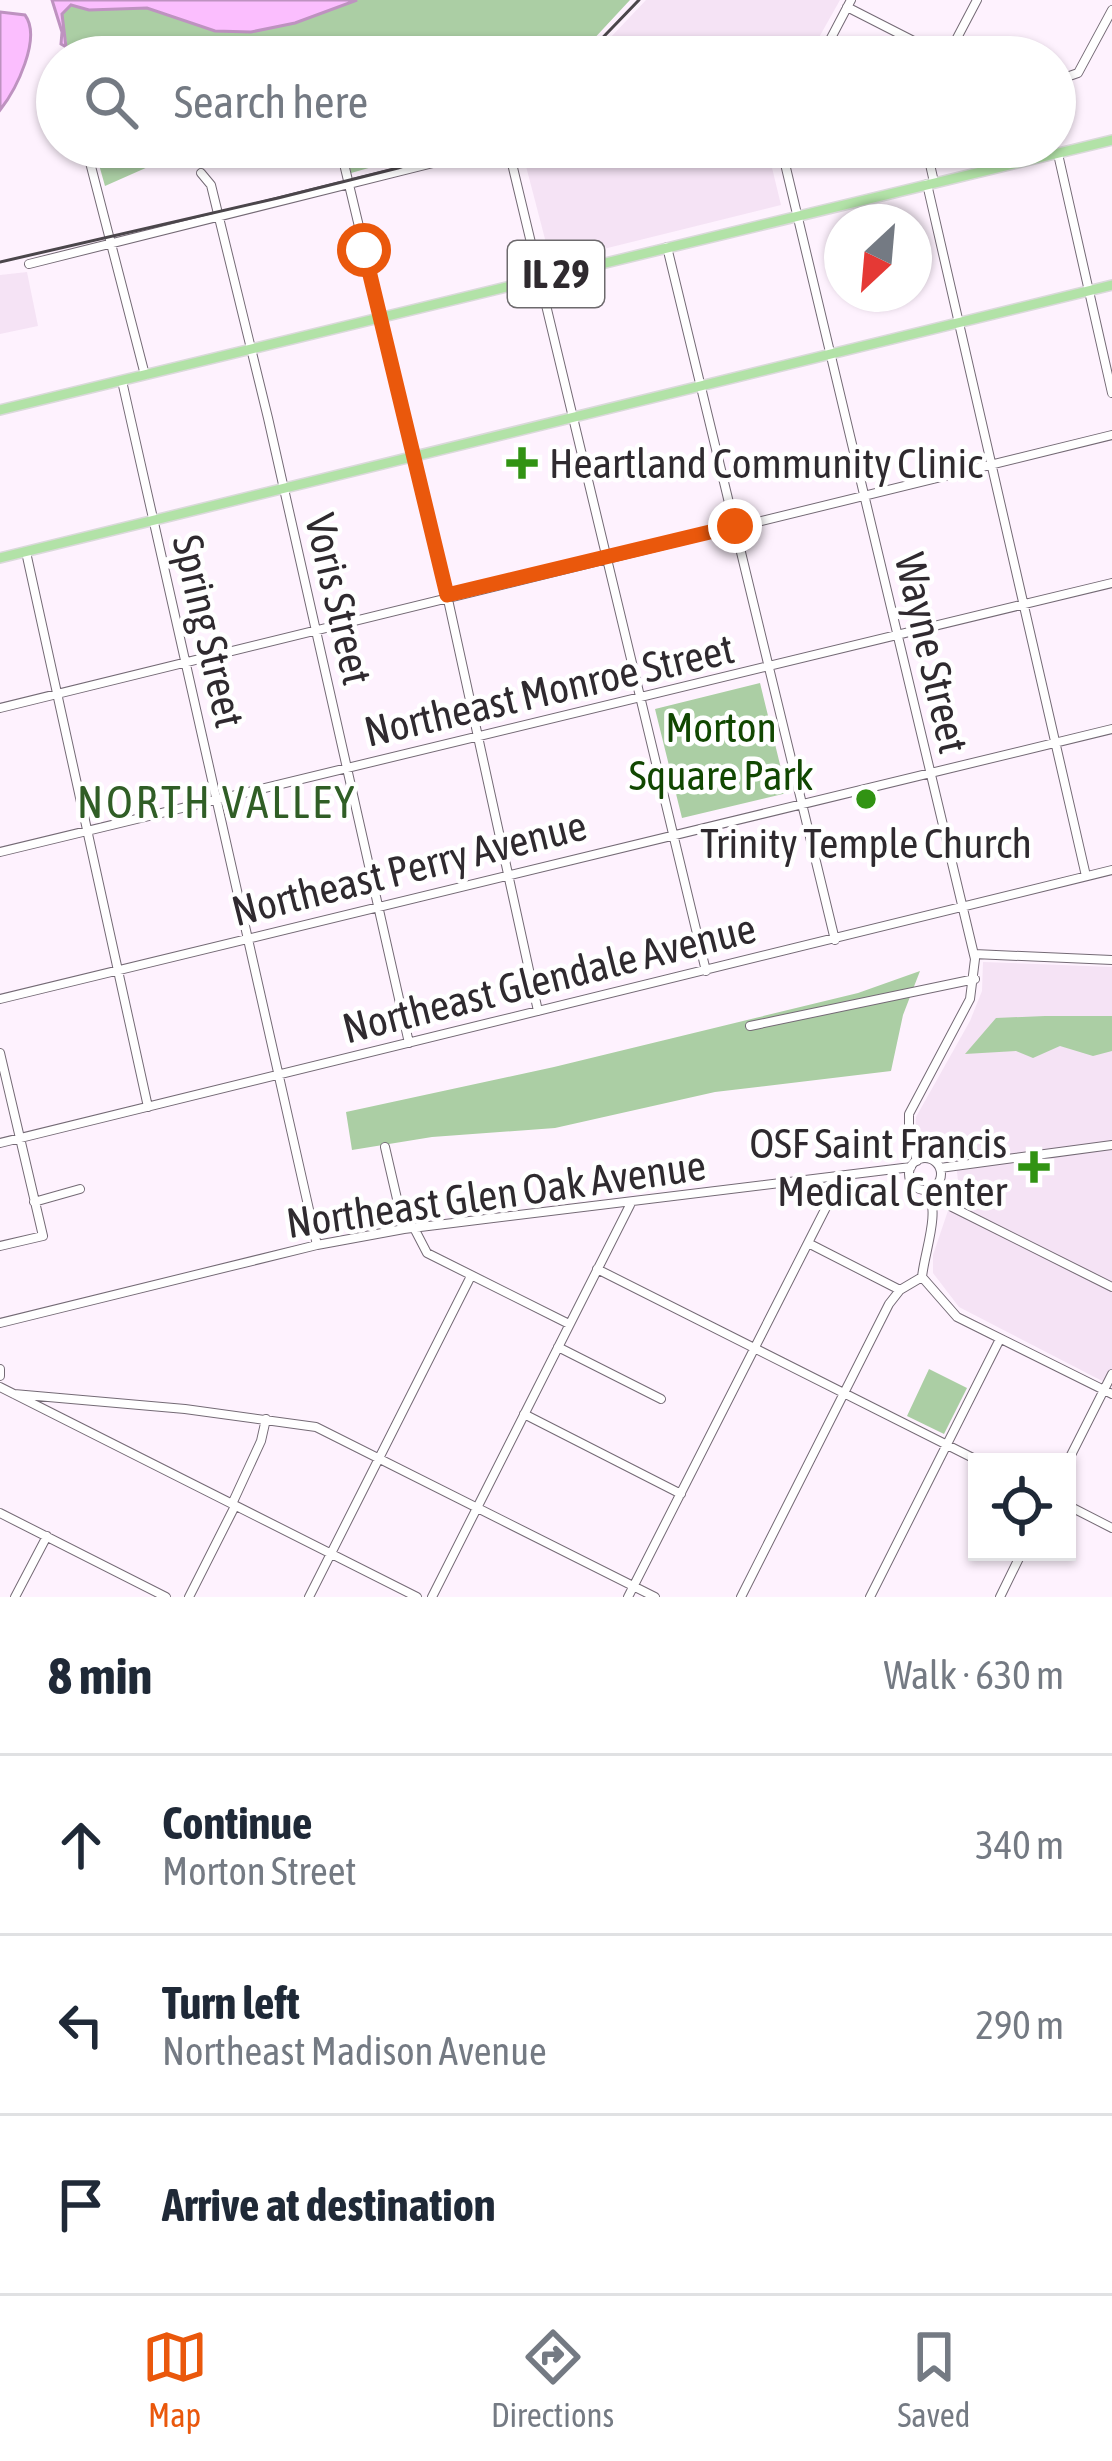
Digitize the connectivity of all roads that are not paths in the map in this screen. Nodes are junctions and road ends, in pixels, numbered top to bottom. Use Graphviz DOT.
graph roads {
  1 [pos="977,0"];
  2 [pos="849,4"];
  3 [pos="1112,10"];
  4 [pos="832,36"];
  5 [pos="908,36"];
  6 [pos="957,36"];
  7 [pos="1076,74"];
  8 [pos="1112,140"];
  9 [pos="1076,149"];
  10 [pos="92,168"];
  11 [pos="345,168"];
  12 [pos="417,168"];
  13 [pos="513,168"];
  14 [pos="786,168"];
  15 [pos="928,168"];
  16 [pos="996,168"];
  17 [pos="1061,168"];
  18 [pos="200,173"];
  19 [pos="930,183"];
  20 [pos="349,186"];
  21 [pos="797,215"];
  22 [pos="218,219"];
  23 [pos="113,244"];
  24 [pos="667,247"];
  25 [pos="29,264"];
  26 [pos="537,279"];
  27 [pos="1112,285"];
  28 [pos="1090,291"];
  29 [pos="380,317"];
  30 [pos="961,322"];
  31 [pos="251,349"];
  32 [pos="831,353"];
  33 [pos="145,375"];
  34 [pos="122,380"];
  35 [pos="700,386"];
  36 [pos="1112,393"];
  37 [pos="0,410"];
  38 [pos="572,419"];
  39 [pos="1112,435"];
  40 [pos="414,458"];
  41 [pos="994,464"];
  42 [pos="284,490"];
  43 [pos="864,495"];
  44 [pos="154,521"];
  45 [pos="735,526"];
  46 [pos="26,551"];
  47 [pos="0,558"];
  48 [pos="605,558"];
  49 [pos="1112,584"];
  50 [pos="447,595"];
  51 [pos="1025,605"];
  52 [pos="315,628"];
  53 [pos="898,635"];
  54 [pos="185,661"];
  55 [pos="771,668"];
  56 [pos="56,693"];
  57 [pos="641,700"];
  58 [pos="0,708"];
  59 [pos="1112,729"];
  60 [pos="479,738"];
  61 [pos="1056,742"];
  62 [pos="348,769"];
  63 [pos="929,772"];
  64 [pos="216,800"];
  65 [pos="803,803"];
  66 [pos="87,831"];
  67 [pos="673,834"];
  68 [pos="0,852"];
  69 [pos="1112,870"];
  70 [pos="508,875"];
  71 [pos="1086,876"];
  72 [pos="377,906"];
  73 [pos="962,908"];
  74 [pos="248,938"];
  75 [pos="835,940"];
  76 [pos="974,954"];
  77 [pos="1112,960"];
  78 [pos="117,970"];
  79 [pos="706,971"];
  80 [pos="975,979"];
  81 [pos="0,999"];
  82 [pos="538,1011"];
  83 [pos="750,1026"];
  84 [pos="409,1043"];
  85 [pos="0,1053"];
  86 [pos="278,1075"];
  87 [pos="148,1107"];
  88 [pos="19,1138"];
  89 [pos="0,1143"];
  90 [pos="1112,1145"];
  91 [pos="386,1147"];
  92 [pos="914,1164"];
  93 [pos="940,1168"];
  94 [pos="864,1174"];
  95 [pos="842,1177"];
  96 [pos="911,1181"];
  97 [pos="80,1189"];
  98 [pos="928,1189"];
  99 [pos="34,1202"];
  100 [pos="631,1204"];
  101 [pos="952,1207"];
  102 [pos="593,1208"];
  103 [pos="409,1229"];
  104 [pos="808,1244"];
  105 [pos="316,1245"];
  106 [pos="0,1246"];
  107 [pos="609,1246"];
  108 [pos="598,1269"];
  109 [pos="471,1276"];
  110 [pos="922,1276"];
  111 [pos="1112,1287"];
  112 [pos="900,1290"];
  113 [pos="0,1323"];
  114 [pos="569,1324"];
  115 [pos="1000,1339"];
  116 [pos="558,1347"];
  117 [pos="754,1349"];
  118 [pos="1112,1374"];
  119 [pos="0,1387"];
  120 [pos="1108,1392"];
  121 [pos="14,1394"];
  122 [pos="843,1394"];
  123 [pos="661,1399"];
  124 [pos="524,1414"];
  125 [pos="266,1419"];
  126 [pos="947,1445"];
  127 [pos="1073,1453"];
  128 [pos="968,1456"];
  129 [pos="380,1458"];
  130 [pos="681,1494"];
  131 [pos="233,1505"];
  132 [pos="477,1507"];
  133 [pos="1076,1510"];
  134 [pos="0,1513"];
  135 [pos="1112,1528"];
  136 [pos="46,1536"];
  137 [pos="331,1554"];
  138 [pos="1018,1561"];
  139 [pos="634,1586"];
  140 [pos="147,1593"];
  141 [pos="15,1597"];
  142 [pos="166,1597"];
  143 [pos="189,1597"];
  144 [pos="309,1597"];
  145 [pos="416,1597"];
  146 [pos="432,1597"];
  147 [pos="628,1597"];
  148 [pos="655,1597"];
  149 [pos="741,1597"];
  150 [pos="870,1597"];
  151 [pos="1000,1597"];
  1 -- 6 [label="street"];
  2 -- 4 [label="street"];
  2 -- 5 [label="street"];
  3 -- 7 [label="street"];
  8 -- 9 [label="main road, IL 29"];
  10 -- 23 [label="street"];
  11 -- 20 [label="street"];
  12 -- 20 [label="street"];
  13 -- 26 [label="street"];
  14 -- 21 [label="street, Wayne Street"];
  15 -- 19 [label="street"];
  16 -- 19 [label="main road, IL 29"];
  17 -- 28 [label="street"];
  18 -- 22 [label="street, Voris Street"];
  19 -- 21 [label="main road, IL 29"];
  19 -- 30 [label="street"];
  20 -- 22 [label="street"];
  20 -- 29 [label="street"];
  21 -- 24 [label="main road, IL 29"];
  21 -- 32 [label="street, Wayne Street"];
  22 -- 23 [label="street"];
  22 -- 31 [label="street, Voris Street"];
  23 -- 25 [label="street"];
  23 -- 33 [label="street"];
  24 -- 26 [label="main road, IL 29"];
  24 -- 35 [label="street"];
  26 -- 29 [label="main road, IL 29"];
  26 -- 38 [label="street"];
  27 -- 28 [label="main road"];
  28 -- 30 [label="main road"];
  28 -- 36 [label="street"];
  29 -- 31 [label="main road, IL 29"];
  29 -- 40 [label="street"];
  30 -- 32 [label="main road"];
  30 -- 41 [label="street"];
  31 -- 33 [label="main road, IL 29"];
  31 -- 42 [label="street, Voris Street"];
  32 -- 35 [label="main road"];
  32 -- 43 [label="street, Wayne Street"];
  33 -- 34 [label="main road, IL 29"];
  34 -- 37 [label="main road, IL 29"];
  34 -- 44 [label="street, Spring Street"];
  35 -- 38 [label="main road"];
  35 -- 45 [label="street"];
  38 -- 40 [label="main road"];
  38 -- 48 [label="street"];
  39 -- 41 [label="street"];
  40 -- 42 [label="main road"];
  40 -- 50 [label="street"];
  41 -- 43 [label="street"];
  41 -- 51 [label="street"];
  42 -- 44 [label="main road"];
  42 -- 52 [label="street, Voris Street"];
  43 -- 45 [label="street"];
  43 -- 53 [label="street, Wayne Street"];
  44 -- 46 [label="main road"];
  44 -- 54 [label="street, Spring Street"];
  45 -- 48 [label="street"];
  45 -- 55 [label="street"];
  46 -- 47 [label="main road"];
  46 -- 56 [label="street"];
  48 -- 50 [label="street"];
  48 -- 57 [label="street"];
  49 -- 51 [label="street, Northeast Monroe Street"];
  50 -- 52 [label="street"];
  50 -- 60 [label="street"];
  51 -- 53 [label="street, Northeast Monroe Street"];
  51 -- 61 [label="street"];
  52 -- 54 [label="street"];
  52 -- 62 [label="street, Voris Street"];
  53 -- 55 [label="street, Northeast Monroe Street"];
  53 -- 63 [label="street, Wayne Street"];
  54 -- 56 [label="street"];
  54 -- 64 [label="street, Spring Street"];
  55 -- 57 [label="street, Northeast Monroe Street"];
  55 -- 65 [label="street"];
  56 -- 58 [label="street"];
  56 -- 66 [label="street"];
  57 -- 60 [label="street, Northeast Monroe Street"];
  57 -- 67 [label="street"];
  59 -- 61 [label="street, Northeast Perry Avenue"];
  60 -- 62 [label="street, Northeast Monroe Street"];
  60 -- 70 [label="street"];
  61 -- 63 [label="street, Northeast Perry Avenue"];
  61 -- 71 [label="street"];
  62 -- 64 [label="street, Northeast Monroe Street"];
  62 -- 72 [label="street, Voris Street"];
  63 -- 65 [label="street, Northeast Perry Avenue"];
  63 -- 73 [label="street, Wayne Street"];
  64 -- 66 [label="street, Northeast Monroe Street"];
  64 -- 74 [label="street, Spring Street"];
  65 -- 67 [label="street, Northeast Perry Avenue"];
  65 -- 75 [label="street"];
  66 -- 68 [label="street, Northeast Monroe Street"];
  66 -- 78 [label="street"];
  67 -- 70 [label="street, Northeast Perry Avenue"];
  67 -- 79 [label="street"];
  69 -- 71 [label="street, Northeast Glendale Avenue"];
  70 -- 72 [label="street, Northeast Perry Avenue"];
  70 -- 82 [label="street"];
  71 -- 73 [label="street, Northeast Glendale Avenue"];
  72 -- 74 [label="street, Northeast Perry Avenue"];
  72 -- 84 [label="street, Voris Street"];
  73 -- 75 [label="street, Northeast Glendale Avenue"];
  73 -- 76 [label="street, Wayne Street"];
  74 -- 78 [label="street, Northeast Perry Avenue"];
  74 -- 86 [label="street, Spring Street"];
  75 -- 79 [label="street, Northeast Glendale Avenue"];
  76 -- 77 [label="street"];
  76 -- 80 [label="street, Wayne Street"];
  78 -- 81 [label="street, Northeast Perry Avenue"];
  78 -- 87 [label="street"];
  79 -- 82 [label="street, Northeast Glendale Avenue"];
  80 -- 83 [label="street"];
  80 -- 92 [label="street, Wayne Street"];
  82 -- 84 [label="street, Northeast Glendale Avenue"];
  84 -- 86 [label="street, Northeast Glendale Avenue"];
  85 -- 88 [label="street"];
  86 -- 87 [label="street, Northeast Glendale Avenue"];
  86 -- 105 [label="street, Spring Street"];
  87 -- 88 [label="street, Northeast Glendale Avenue"];
  88 -- 89 [label="street, Northeast Glendale Avenue"];
  88 -- 99 [label="street"];
  90 -- 93 [label="street"];
  91 -- 103 [label="street"];
  92 -- 93 [label="street"];
  92 -- 94 [label="street, Northeast Glen Oak Avenue"];
  92 -- 96 [label="street"];
  93 -- 98 [label="street"];
  94 -- 95 [label="street, Northeast Glen Oak Avenue"];
  94 -- 96 [label="street, Northeast Glen Oak Avenue"];
  95 -- 100 [label="street, Northeast Glen Oak Avenue"];
  95 -- 104 [label="street"];
  96 -- 98 [label="street"];
  97 -- 99 [label="street"];
  98 -- 110 [label="street"];
  99 -- 106 [label="street"];
  100 -- 102 [label="street, Northeast Glen Oak Avenue"];
  100 -- 107 [label="street"];
  101 -- 111 [label="street"];
  102 -- 103 [label="street, Northeast Glen Oak Avenue"];
  102 -- 107 [label="street"];
  103 -- 105 [label="street, Northeast Glen Oak Avenue"];
  103 -- 109 [label="street"];
  104 -- 112 [label="street"];
  104 -- 117 [label="street"];
  105 -- 113 [label="street, Northeast Glen Oak Avenue"];
  107 -- 108 [label="street"];
  108 -- 114 [label="street"];
  108 -- 117 [label="street"];
  109 -- 114 [label="street"];
  109 -- 129 [label="street"];
  110 -- 112 [label="street"];
  110 -- 115 [label="street"];
  112 -- 122 [label="street"];
  114 -- 116 [label="street"];
  115 -- 120 [label="street"];
  115 -- 126 [label="street"];
  116 -- 123 [label="street"];
  116 -- 124 [label="street"];
  117 -- 122 [label="street"];
  117 -- 130 [label="street"];
  118 -- 120 [label="street"];
  119 -- 121 [label="street"];
  120 -- 127 [label="street"];
  121 -- 125 [label="street"];
  121 -- 131 [label="street"];
  122 -- 126 [label="street"];
  122 -- 149 [label="street"];
  124 -- 130 [label="street"];
  124 -- 132 [label="street"];
  125 -- 129 [label="street"];
  125 -- 131 [label="street"];
  126 -- 128 [label="street"];
  126 -- 150 [label="street"];
  129 -- 132 [label="street"];
  129 -- 137 [label="street"];
  130 -- 139 [label="street"];
  131 -- 137 [label="street"];
  131 -- 143 [label="street"];
  132 -- 139 [label="street"];
  132 -- 146 [label="street"];
  133 -- 135 [label="street"];
  134 -- 136 [label="street"];
  136 -- 140 [label="street"];
  136 -- 141 [label="street"];
  137 -- 144 [label="street"];
  137 -- 145 [label="street"];
  138 -- 151 [label="street"];
  139 -- 147 [label="street"];
  139 -- 148 [label="street"];
  140 -- 142 [label="street"];
}
